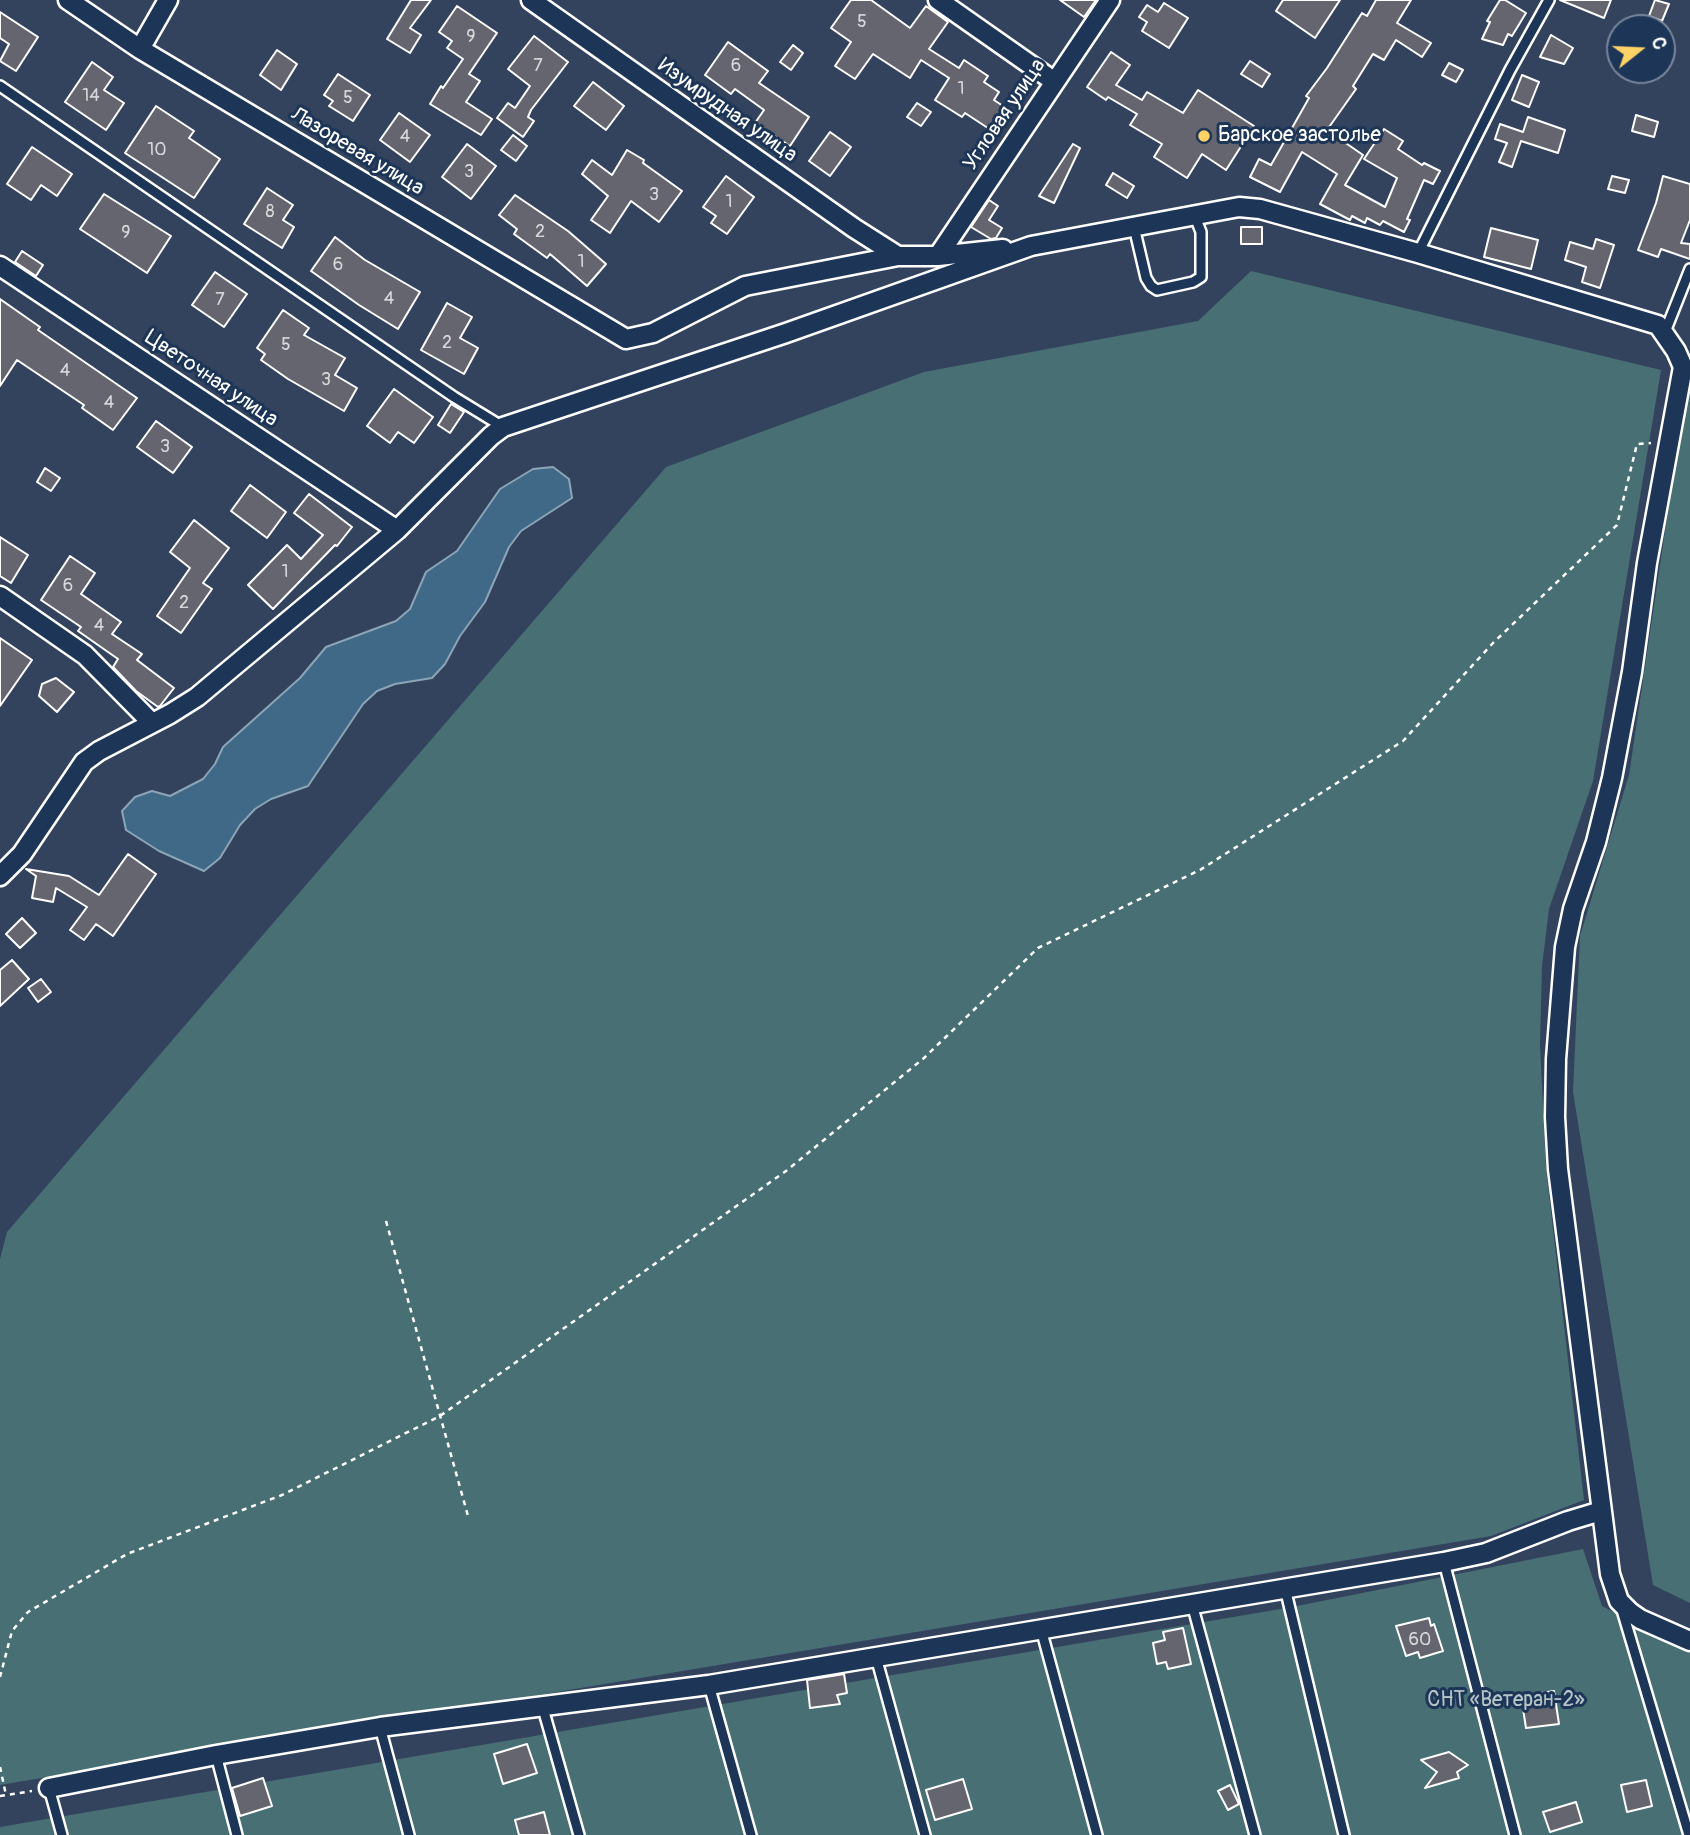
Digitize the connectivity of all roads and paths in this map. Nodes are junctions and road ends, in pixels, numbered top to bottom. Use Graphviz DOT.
graph roads {
  1 [pos="68,0"];
  2 [pos="168,0"];
  3 [pos="531,0"];
  4 [pos="938,0"];
  5 [pos="1110,0"];
  6 [pos="1549,0"];
  7 [pos="140,49"];
  8 [pos="1055,82"];
  9 [pos="0,86"];
  10 [pos="1194,214"];
  11 [pos="1133,227"];
  12 [pos="1031,246"];
  13 [pos="1418,253"];
  14 [pos="898,256"];
  15 [pos="938,256"];
  16 [pos="0,266"];
  17 [pos="1690,269"];
  18 [pos="1665,332"];
  19 [pos="503,427"];
  20 [pos="1669,442"];
  21 [pos="397,530"];
  22 [pos="0,596"];
  23 [pos="152,723"];
  24 [pos="0,876"];
  25 [pos="386,1221"];
  26 [pos="440,1416"];
  27 [pos="1601,1511"];
  28 [pos="468,1516"];
  29 [pos="1444,1562"];
  30 [pos="1284,1587"];
  31 [pos="1619,1601"];
  32 [pos="1192,1604"];
  33 [pos="1040,1628"];
  34 [pos="1690,1641"];
  35 [pos="876,1657"];
  36 [pos="0,1676"];
  37 [pos="709,1685"];
  38 [pos="542,1705"];
  39 [pos="380,1727"];
  40 [pos="216,1755"];
  41 [pos="0,1767"];
  42 [pos="49,1788"];
  43 [pos="6,1795"];
  44 [pos="0,1796"];
  45 [pos="62,1835"];
  46 [pos="237,1835"];
  47 [pos="409,1835"];
  48 [pos="579,1835"];
  49 [pos="751,1835"];
  50 [pos="925,1835"];
  51 [pos="1097,1835"];
  52 [pos="1255,1835"];
  53 [pos="1344,1835"];
  54 [pos="1515,1835"];
  55 [pos="1689,1835"];
  1 -- 7 [label="street, Лазоревая улица"];
  2 -- 7 [label="street"];
  3 -- 14 [label="street, Изумрудная улица"];
  4 -- 8 [label="street"];
  5 -- 8 [label="street, Угловая улица"];
  6 -- 13 [label="lane"];
  7 -- 14 [label="street, Лазоревая улица"];
  8 -- 15 [label="street, Угловая улица"];
  9 -- 19 [label="lane"];
  10 -- 11 [label="street"];
  10 -- 11 [label="lane"];
  10 -- 13 [label="street"];
  11 -- 12 [label="street"];
  12 -- 15 [label="street"];
  12 -- 19 [label="street"];
  13 -- 18 [label="street"];
  14 -- 15 [label="street"];
  16 -- 21 [label="street, Цветочная улица"];
  17 -- 18 [label="lane"];
  18 -- 20 [label="street"];
  19 -- 21 [label="street"];
  20 -- 26 [label="path"];
  20 -- 27 [label="street"];
  21 -- 23 [label="street"];
  22 -- 23 [label="street"];
  23 -- 24 [label="street"];
  25 -- 26 [label="path"];
  26 -- 28 [label="path"];
  26 -- 36 [label="path"];
  27 -- 29 [label="street"];
  27 -- 31 [label="street"];
  29 -- 30 [label="street"];
  29 -- 54 [label="lane"];
  30 -- 32 [label="street"];
  30 -- 53 [label="lane"];
  31 -- 34 [label="street"];
  31 -- 55 [label="lane"];
  32 -- 33 [label="street"];
  32 -- 52 [label="lane"];
  33 -- 35 [label="street"];
  33 -- 51 [label="lane"];
  35 -- 37 [label="street"];
  35 -- 50 [label="lane"];
  37 -- 38 [label="street"];
  37 -- 49 [label="lane"];
  38 -- 39 [label="street"];
  38 -- 48 [label="lane"];
  39 -- 40 [label="street"];
  39 -- 47 [label="lane"];
  40 -- 42 [label="street"];
  40 -- 46 [label="lane"];
  41 -- 43 [label="path"];
  42 -- 43 [label="path"];
  42 -- 45 [label="lane"];
  43 -- 44 [label="path"];
}
